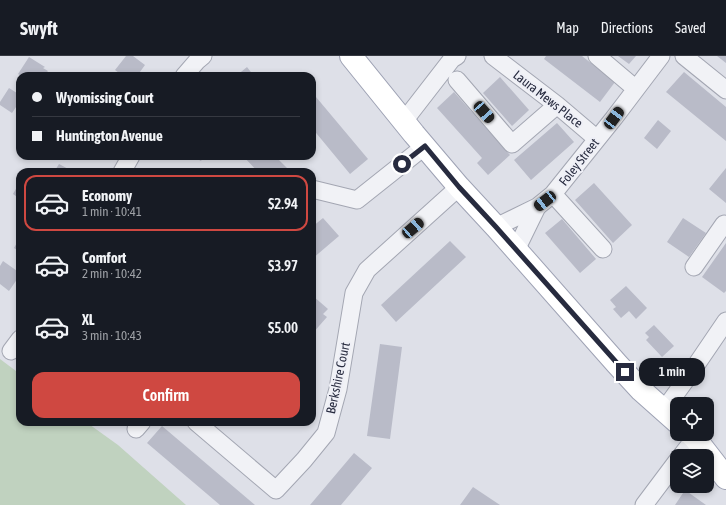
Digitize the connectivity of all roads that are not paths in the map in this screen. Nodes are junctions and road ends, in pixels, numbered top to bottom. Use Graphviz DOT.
graph roads {
  1 [pos="203,56"];
  2 [pos="351,56"];
  3 [pos="457,56"];
  4 [pos="597,56"];
  5 [pos="662,56"];
  6 [pos="684,56"];
  7 [pos="495,58"];
  8 [pos="187,72"];
  9 [pos="457,80"];
  10 [pos="636,89"];
  11 [pos="726,90"];
  12 [pos="557,105"];
  13 [pos="404,121"];
  14 [pos="598,138"];
  15 [pos="425,146"];
  16 [pos="459,187"];
  17 [pos="316,190"];
  18 [pos="553,194"];
  19 [pos="537,207"];
  20 [pos="726,226"];
  21 [pos="496,227"];
  22 [pos="603,249"];
  23 [pos="516,250"];
  24 [pos="694,267"];
  25 [pos="726,321"];
  26 [pos="679,397"];
  27 [pos="670,416"];
  28 [pos="201,426"];
  29 [pos="697,441"];
  30 [pos="702,441"];
  31 [pos="726,455"];
  32 [pos="670,470"];
  33 [pos="726,478"];
  34 [pos="644,505"];
  1 -- 8 [label="street"];
  2 -- 13 [label="main road"];
  3 -- 13 [label="street"];
  4 -- 10 [label="street"];
  5 -- 10 [label="street, Foley Street"];
  6 -- 11 [label="street"];
  7 -- 12 [label="street, Laura Mews Place"];
  9 -- 12 [label="street"];
  10 -- 14 [label="street, Foley Street"];
  12 -- 14 [label="street, Laura Mews Place"];
  13 -- 15 [label="main road"];
  14 -- 18 [label="street, Foley Street"];
  15 -- 16 [label="main road"];
  15 -- 17 [label="street"];
  16 -- 21 [label="main road"];
  16 -- 28 [label="street, Berkshire Court"];
  18 -- 19 [label="street, Foley Street"];
  18 -- 22 [label="street"];
  19 -- 21 [label="street, Foley Street"];
  19 -- 23 [label="street, Foley Street"];
  20 -- 24 [label="street"];
  21 -- 23 [label="main road"];
  23 -- 27 [label="main road"];
  25 -- 26 [label="street"];
  29 -- 33 [label="main road"];
  30 -- 31 [label="main road"];
  32 -- 34 [label="street"];
}
